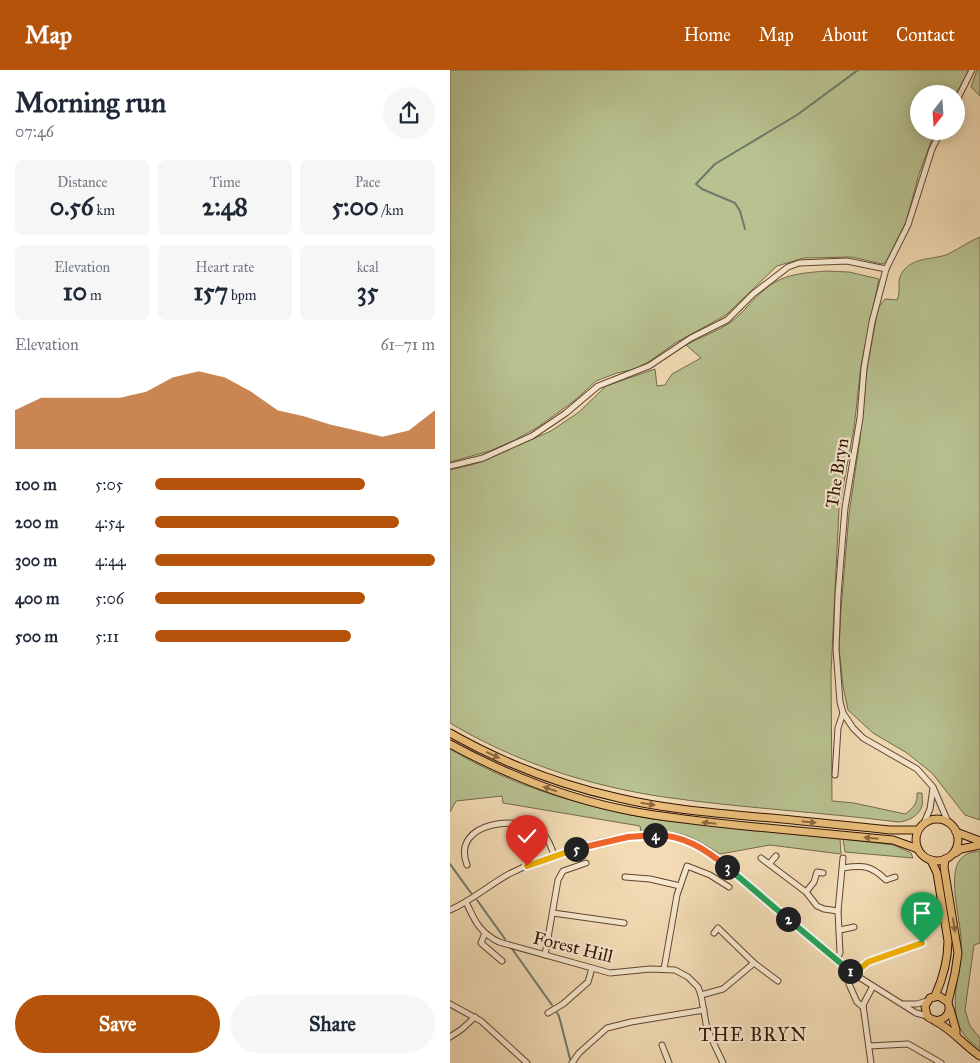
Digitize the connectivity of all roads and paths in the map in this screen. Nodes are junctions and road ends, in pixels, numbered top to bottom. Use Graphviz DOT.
graph roads {
  1 [pos="972,70"];
  2 [pos="964,85"];
  3 [pos="936,140"];
  4 [pos="886,268"];
  5 [pos="450,466"];
  6 [pos="843,713"];
  7 [pos="450,733"];
  8 [pos="450,744"];
  9 [pos="835,775"];
  10 [pos="933,787"];
  11 [pos="948,822"];
  12 [pos="924,823"];
  13 [pos="467,829"];
  14 [pos="918,830"];
  15 [pos="956,832"];
  16 [pos="980,841"];
  17 [pos="980,845"];
  18 [pos="918,849"];
  19 [pos="554,856"];
  20 [pos="776,856"];
  21 [pos="948,857"];
  22 [pos="460,858"];
  23 [pos="761,858"];
  24 [pos="843,858"];
  25 [pos="931,860"];
  26 [pos="586,863"];
  27 [pos="769,864"];
  28 [pos="467,865"];
  29 [pos="843,868"];
  30 [pos="823,873"];
  31 [pos="625,877"];
  32 [pos="895,877"];
  33 [pos="680,886"];
  34 [pos="729,887"];
  35 [pos="806,892"];
  36 [pos="466,902"];
  37 [pos="450,910"];
  38 [pos="838,911"];
  39 [pos="553,913"];
  40 [pos="624,923"];
  41 [pos="854,927"];
  42 [pos="840,930"];
  43 [pos="714,933"];
  44 [pos="485,934"];
  45 [pos="922,943"];
  46 [pos="545,955"];
  47 [pos="836,960"];
  48 [pos="502,961"];
  49 [pos="754,963"];
  50 [pos="592,968"];
  51 [pos="664,969"];
  52 [pos="854,974"];
  53 [pos="778,981"];
  54 [pos="849,984"];
  55 [pos="872,986"];
  56 [pos="701,995"];
  57 [pos="935,996"];
  58 [pos="927,1002"];
  59 [pos="450,1004"];
  60 [pos="904,1004"];
  61 [pos="949,1004"];
  62 [pos="863,1007"];
  63 [pos="704,1010"];
  64 [pos="548,1013"];
  65 [pos="927,1016"];
  66 [pos="474,1017"];
  67 [pos="935,1020"];
  68 [pos="956,1035"];
  69 [pos="450,1037"];
  70 [pos="662,1045"];
  71 [pos="868,1046"];
  72 [pos="980,1056"];
  73 [pos="527,1063"];
  74 [pos="572,1063"];
  75 [pos="669,1063"];
  76 [pos="723,1063"];
  77 [pos="871,1063"];
  78 [pos="941,1063"];
  1 -- 2 [label="street"];
  3 -- 4 [label="street, The Bryn"];
  4 -- 5 [label="street"];
  4 -- 6 [label="street, The Bryn"];
  6 -- 9 [label="street"];
  6 -- 10 [label="street, The Bryn"];
  7 -- 14 [label="main road, one-way"];
  18 -- 8 [label="main road, one-way"];
  10 -- 11 [label="street, The Bryn"];
  10 -- 12 [label="street"];
  11 -- 12 [label="main road"];
  11 -- 15 [label="main road"];
  12 -- 14 [label="main road"];
  13 -- 19 [label="street"];
  14 -- 18 [label="main road"];
  15 -- 16 [label="main road"];
  15 -- 21 [label="main road"];
  17 -- 21 [label="main road"];
  18 -- 25 [label="main road"];
  19 -- 36 [label="street"];
  19 -- 47 [label="street"];
  20 -- 27 [label="street"];
  21 -- 25 [label="main road"];
  21 -- 61 [label="main road, one-way"];
  22 -- 28 [label="street"];
  23 -- 27 [label="street"];
  24 -- 29 [label="street"];
  25 -- 57 [label="main road"];
  26 -- 39 [label="street"];
  27 -- 35 [label="street"];
  29 -- 32 [label="street"];
  29 -- 38 [label="street"];
  30 -- 35 [label="street"];
  31 -- 33 [label="street"];
  33 -- 34 [label="street"];
  33 -- 51 [label="street"];
  35 -- 38 [label="street"];
  36 -- 37 [label="street"];
  36 -- 44 [label="street"];
  38 -- 42 [label="street"];
  39 -- 40 [label="street"];
  39 -- 46 [label="street"];
  41 -- 42 [label="street"];
  42 -- 47 [label="street"];
  43 -- 49 [label="street"];
  44 -- 46 [label="street, Forest Hill"];
  44 -- 48 [label="street"];
  45 -- 52 [label="street"];
  46 -- 50 [label="street, Forest Hill"];
  47 -- 52 [label="street"];
  49 -- 53 [label="street"];
  49 -- 56 [label="street"];
  50 -- 51 [label="street, Forest Hill"];
  50 -- 64 [label="street"];
  51 -- 56 [label="street, Forest Hill"];
  52 -- 55 [label="street"];
  54 -- 62 [label="street"];
  55 -- 60 [label="street"];
  55 -- 62 [label="street"];
  56 -- 63 [label="street, Forest Hill"];
  57 -- 58 [label="main road"];
  57 -- 61 [label="main road"];
  58 -- 60 [label="street"];
  58 -- 65 [label="main road"];
  59 -- 66 [label="street"];
  60 -- 65 [label="street"];
  61 -- 67 [label="main road"];
  61 -- 68 [label="main road"];
  62 -- 71 [label="street"];
  63 -- 74 [label="street"];
  63 -- 76 [label="street, Forest Hill"];
  65 -- 67 [label="main road"];
  66 -- 69 [label="street"];
  66 -- 73 [label="street"];
  67 -- 68 [label="main road"];
  68 -- 72 [label="main road"];
  70 -- 75 [label="street"];
  71 -- 77 [label="street"];
  71 -- 78 [label="street"];
}
